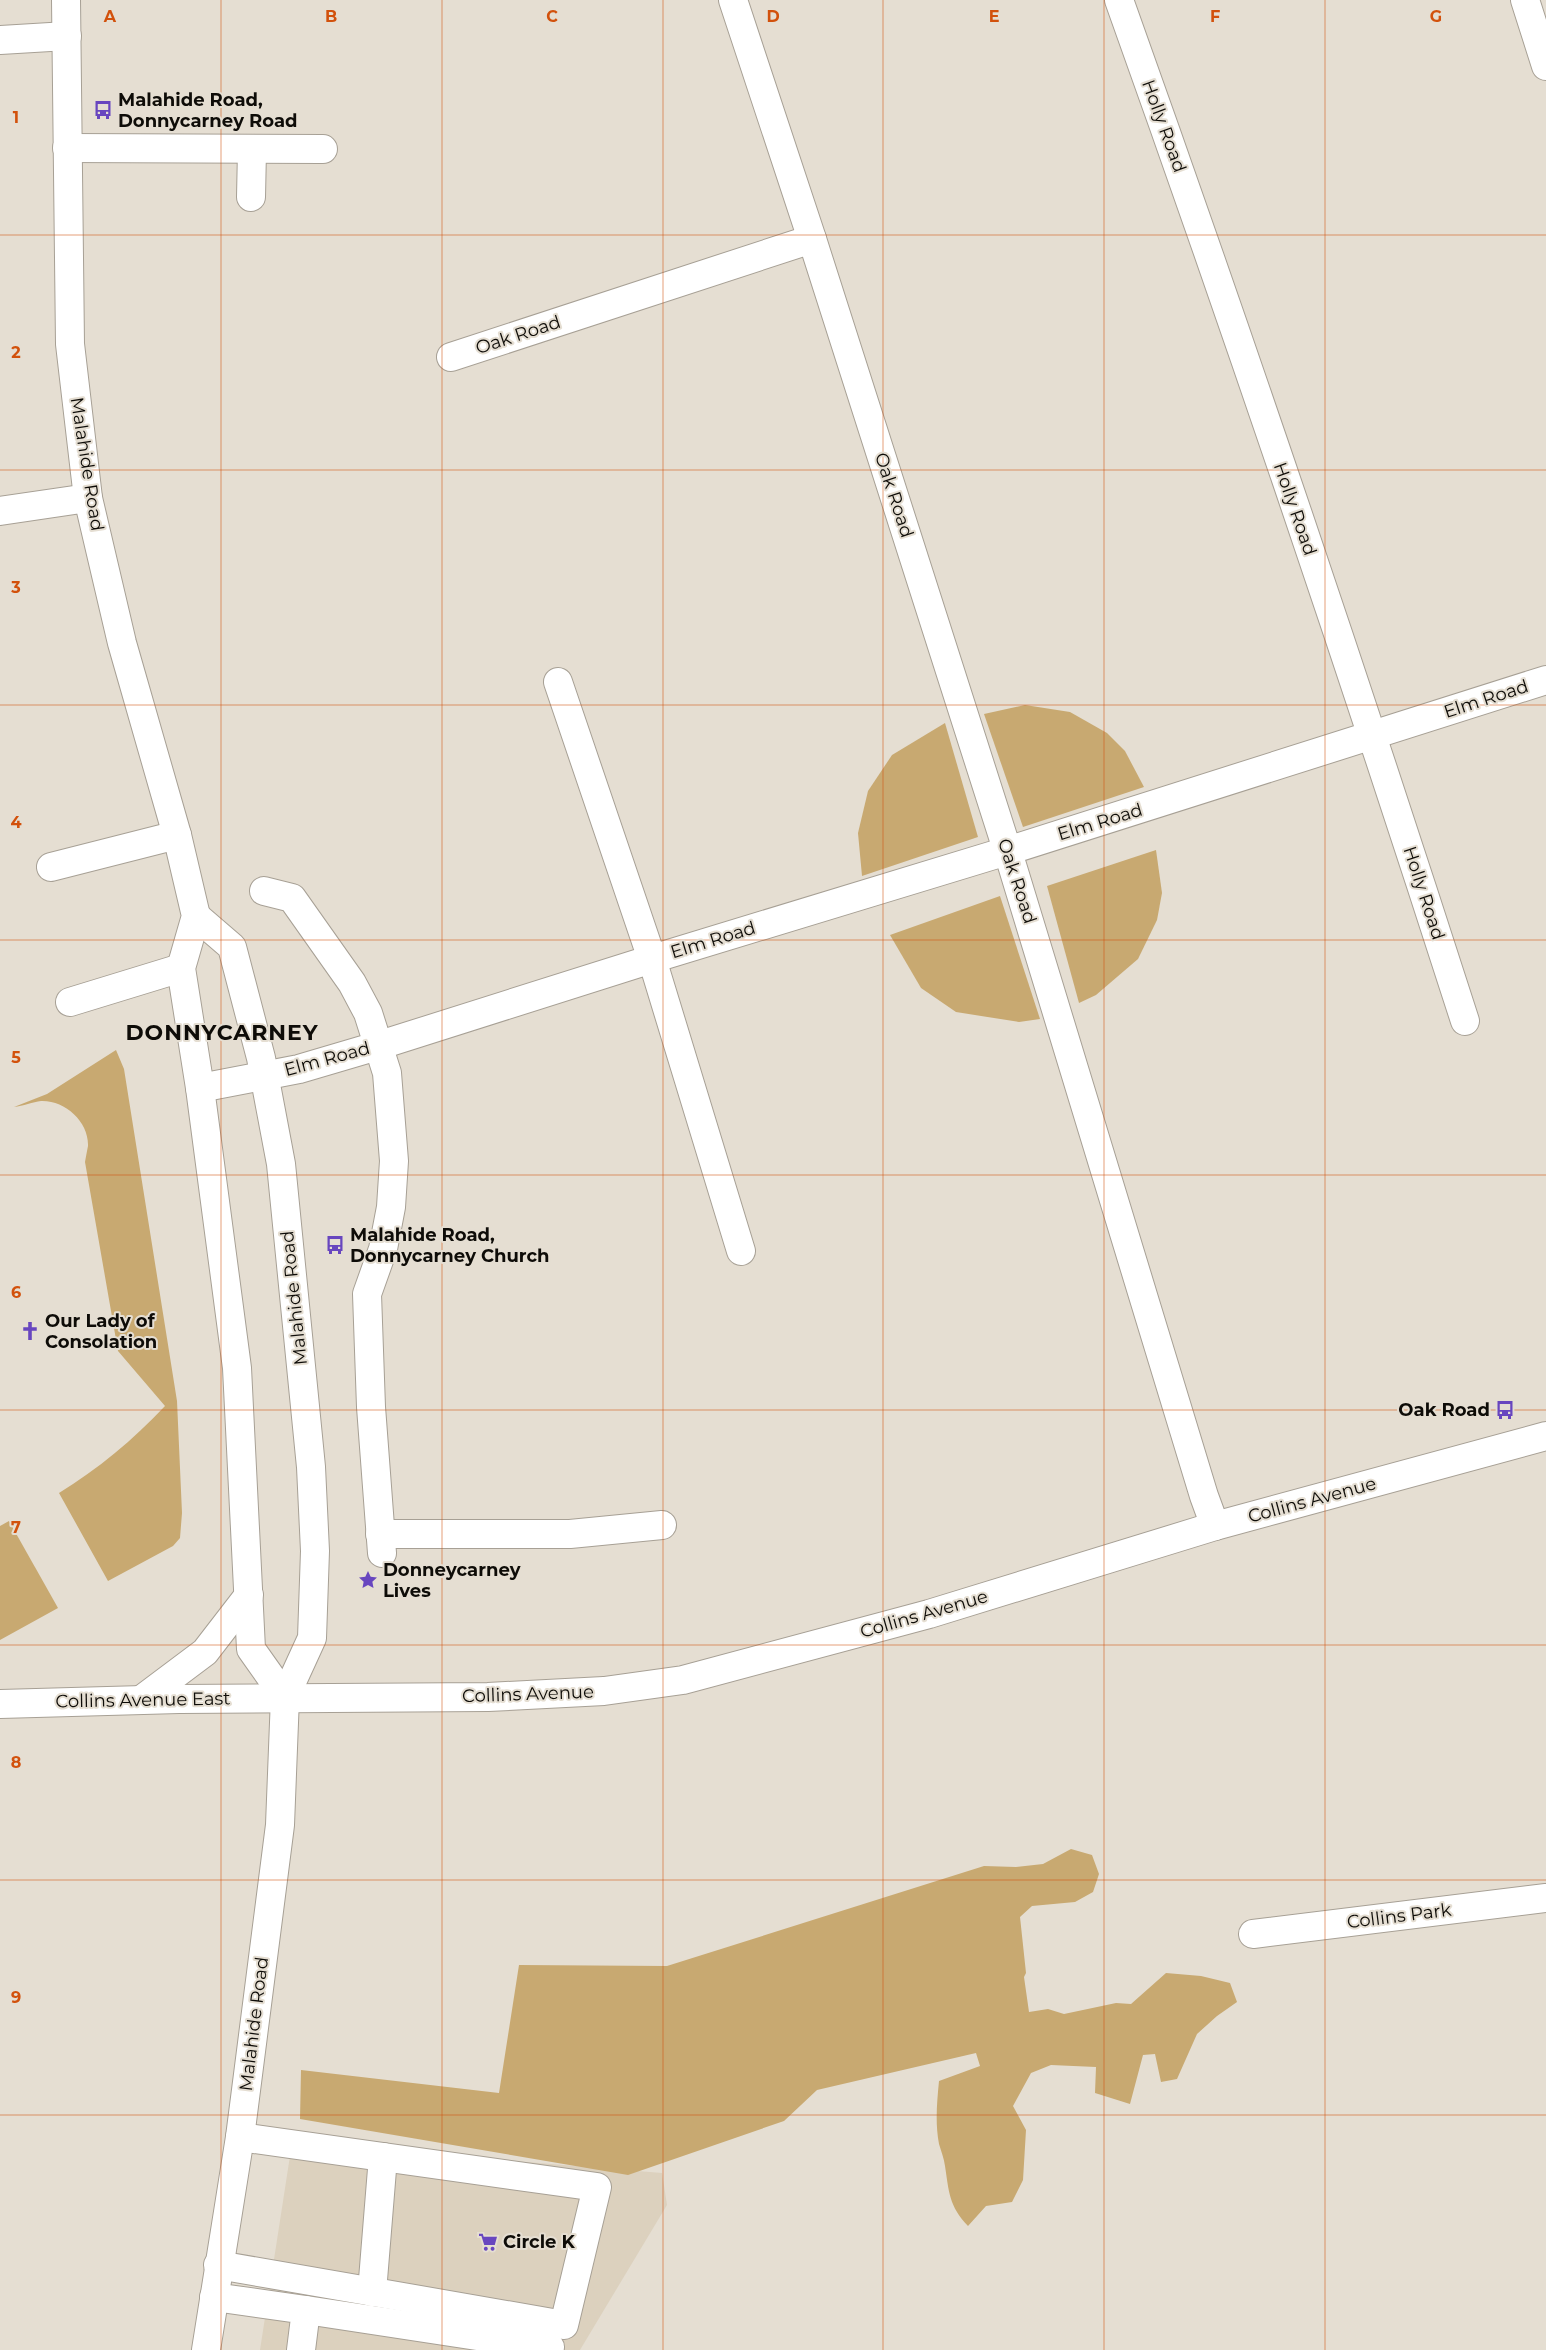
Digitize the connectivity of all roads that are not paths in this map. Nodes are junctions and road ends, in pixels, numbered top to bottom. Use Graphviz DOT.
graph roads {
  1 [pos="66,0"];
  2 [pos="734,0"];
  3 [pos="1119,0"];
  4 [pos="1525,0"];
  5 [pos="67,36"];
  6 [pos="0,40"];
  7 [pos="1546,66"];
  8 [pos="66,148"];
  9 [pos="323,149"];
  10 [pos="252,150"];
  11 [pos="251,197"];
  12 [pos="812,239"];
  13 [pos="451,357"];
  14 [pos="88,498"];
  15 [pos="0,511"];
  16 [pos="1546,680"];
  17 [pos="558,682"];
  18 [pos="1372,736"];
  19 [pos="177,835"];
  20 [pos="1007,851"];
  21 [pos="51,867"];
  22 [pos="264,891"];
  23 [pos="196,916"];
  24 [pos="652,959"];
  25 [pos="181,968"];
  26 [pos="70,1002"];
  27 [pos="1464,1021"];
  28 [pos="377,1046"];
  29 [pos="264,1076"];
  30 [pos="200,1088"];
  31 [pos="741,1251"];
  32 [pos="1546,1436"];
  33 [pos="662,1525"];
  34 [pos="1215,1526"];
  35 [pos="249,1596"];
  36 [pos="286,1697"];
  37 [pos="141,1700"];
  38 [pos="0,1704"];
  39 [pos="1546,1898"];
  40 [pos="1253,1934"];
  41 [pos="240,2137"];
  42 [pos="383,2157"];
  43 [pos="218,2266"];
  44 [pos="372,2292"];
  45 [pos="214,2298"];
  46 [pos="306,2310"];
  47 [pos="206,2350"];
  48 [pos="301,2350"];
  49 [pos="549,2350"];
  1 -- 5 [label="street, Malahide Road"];
  2 -- 12 [label="street, Oak Road"];
  3 -- 18 [label="street, Holly Road"];
  4 -- 7 [label="street"];
  5 -- 6 [label="street"];
  5 -- 8 [label="street, Malahide Road"];
  8 -- 10 [label="street"];
  8 -- 14 [label="street, Malahide Road"];
  9 -- 10 [label="street"];
  10 -- 11 [label="street"];
  12 -- 13 [label="street, Oak Road"];
  12 -- 20 [label="street, Oak Road"];
  14 -- 15 [label="street"];
  14 -- 19 [label="street, Malahide Road"];
  16 -- 18 [label="street, Elm Road"];
  17 -- 24 [label="street, Elm Road"];
  18 -- 20 [label="street, Elm Road"];
  18 -- 27 [label="street, Holly Road"];
  19 -- 21 [label="street"];
  19 -- 23 [label="street, Malahide Road"];
  20 -- 24 [label="street, Elm Road"];
  20 -- 34 [label="street, Oak Road"];
  22 -- 28 [label="street"];
  23 -- 25 [label="street, Malahide Road"];
  23 -- 29 [label="street, Malahide Road"];
  24 -- 28 [label="street, Elm Road"];
  24 -- 31 [label="street, Elm Road"];
  25 -- 26 [label="street"];
  25 -- 30 [label="street, Malahide Road"];
  28 -- 29 [label="street, Elm Road"];
  28 -- 33 [label="street"];
  29 -- 30 [label="street, Elm Road"];
  29 -- 36 [label="street, Malahide Road"];
  30 -- 35 [label="street, Malahide Road"];
  32 -- 34 [label="street, Collins Avenue"];
  34 -- 36 [label="street, Collins Avenue"];
  35 -- 36 [label="street, Malahide Road"];
  35 -- 37 [label="street"];
  36 -- 37 [label="street, Collins Avenue East"];
  36 -- 41 [label="street, Malahide Road"];
  37 -- 38 [label="street, Collins Avenue East"];
  39 -- 40 [label="street, Collins Park"];
  41 -- 42 [label="street"];
  41 -- 43 [label="street, Malahide Road"];
  42 -- 44 [label="street"];
  42 -- 44 [label="street"];
  43 -- 44 [label="street"];
  43 -- 45 [label="street, Malahide Road"];
  45 -- 46 [label="street"];
  45 -- 47 [label="street, Malahide Road"];
  46 -- 48 [label="street"];
  46 -- 49 [label="street"];
}
